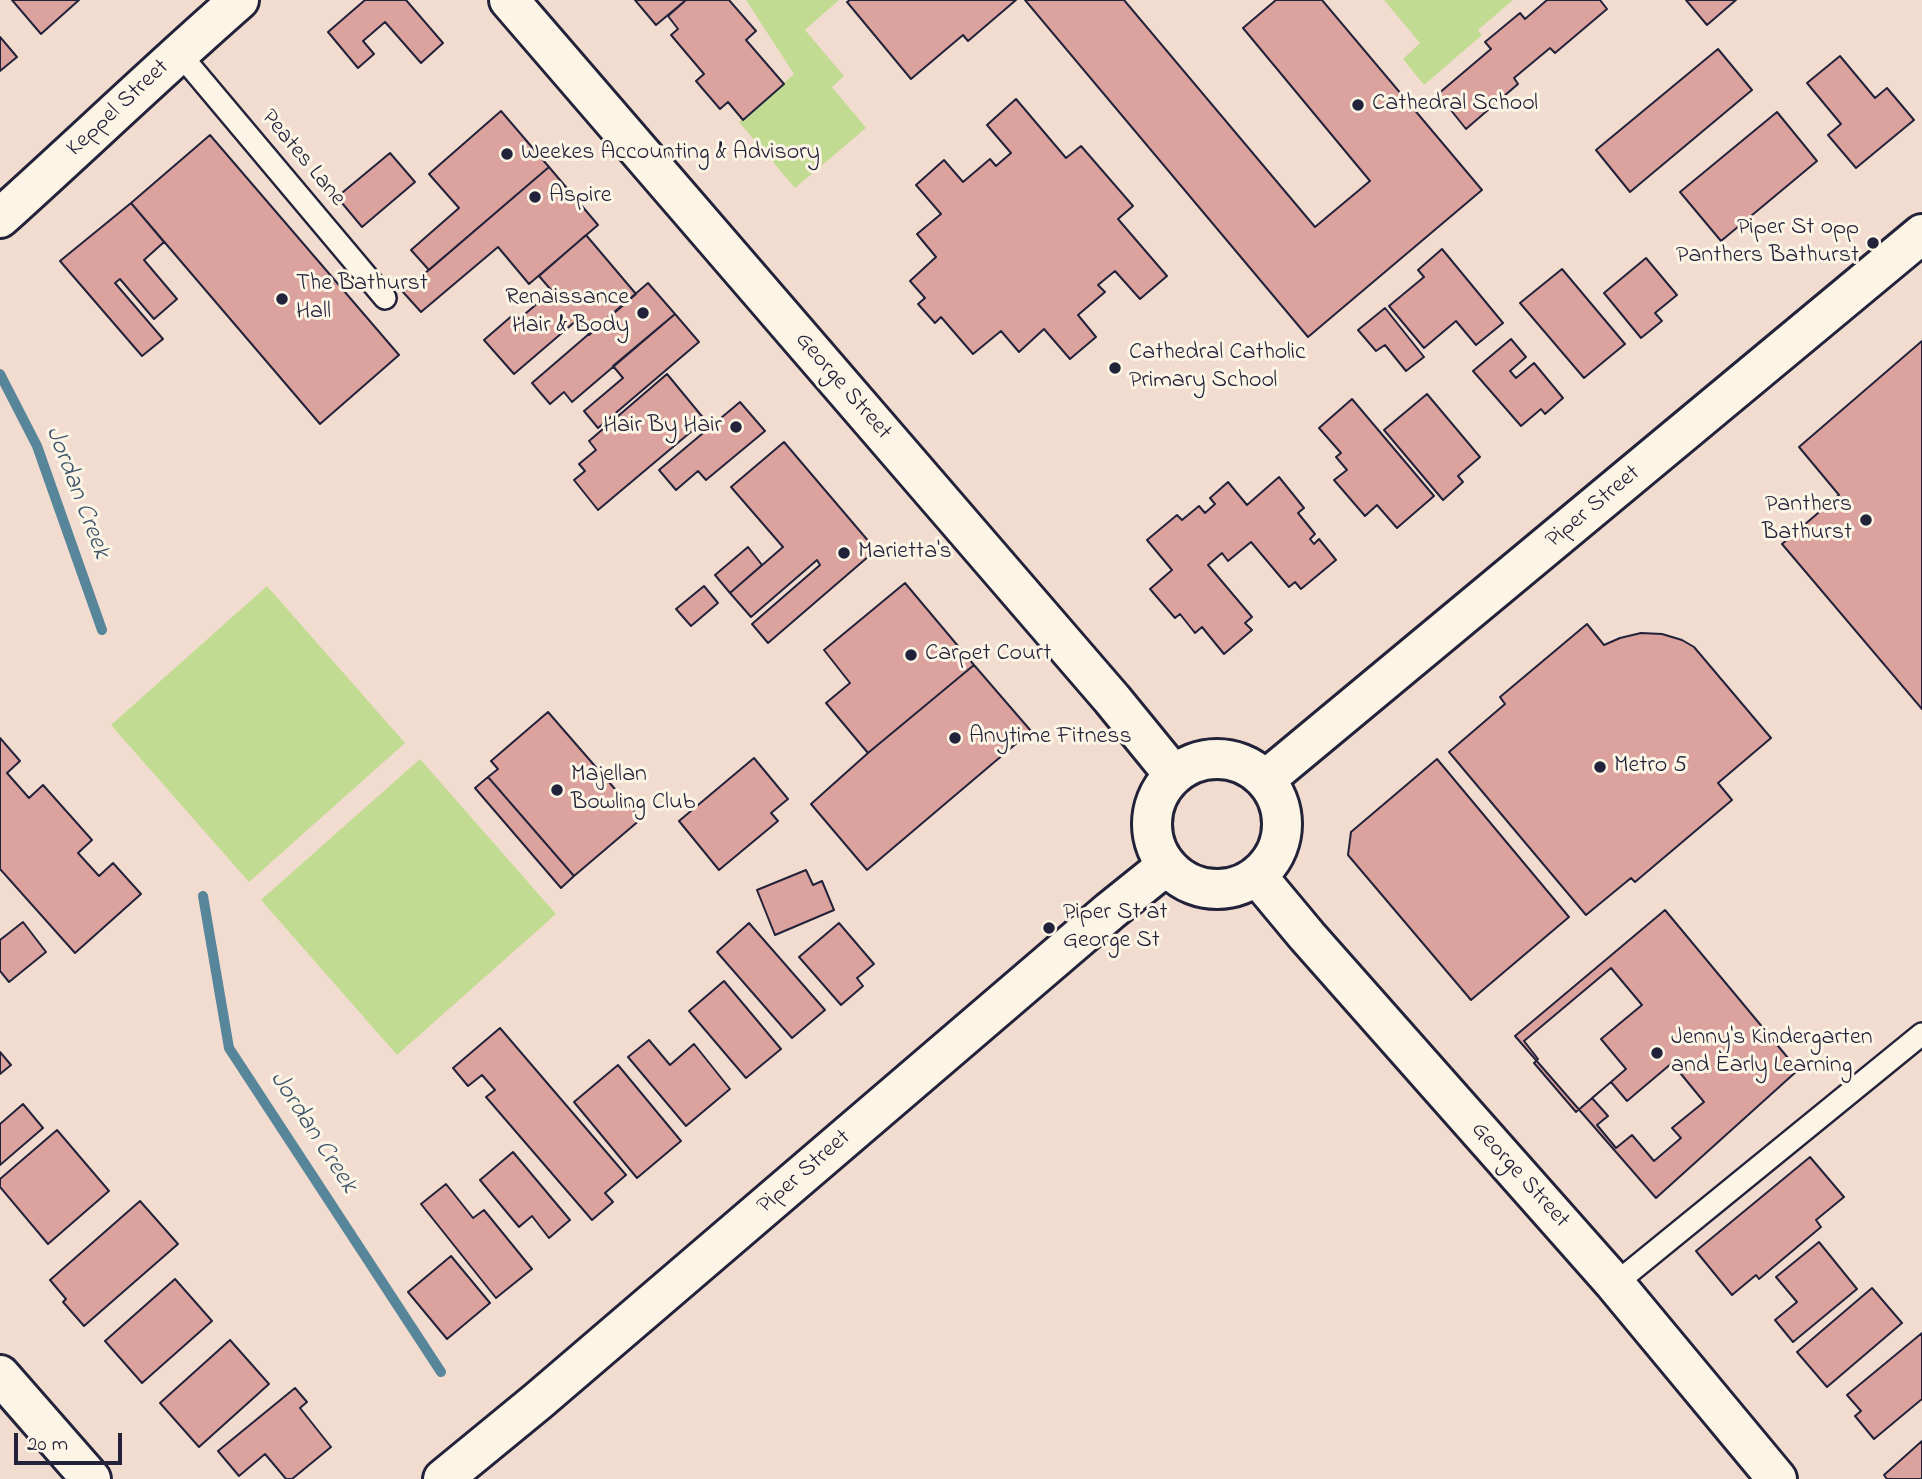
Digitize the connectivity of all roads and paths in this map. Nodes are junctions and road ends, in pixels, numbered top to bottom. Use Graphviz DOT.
graph roads {
  1 [pos="239,0"];
  2 [pos="509,0"];
  3 [pos="179,52"];
  4 [pos="0,218"];
  5 [pos="1922,234"];
  6 [pos="385,298"];
  7 [pos="1174,775"];
  8 [pos="1265,780"];
  9 [pos="1167,866"];
  10 [pos="1257,876"];
  11 [pos="1922,1034"];
  12 [pos="1615,1284"];
  13 [pos="0,1375"];
  14 [pos="91,1479"];
  15 [pos="443,1479"];
  16 [pos="1777,1479"];
  1 -- 3 [label="street, Keppel Street"];
  2 -- 7 [label="street, George Street"];
  3 -- 4 [label="street, Keppel Street"];
  3 -- 6 [label="lane, Peates Lane"];
  5 -- 8 [label="street, Piper Street"];
  7 -- 8 [label="street"];
  7 -- 9 [label="street"];
  8 -- 10 [label="street"];
  9 -- 10 [label="street"];
  9 -- 15 [label="street, Piper Street"];
  10 -- 12 [label="street, George Street"];
  11 -- 12 [label="lane"];
  12 -- 16 [label="street, George Street"];
  13 -- 14 [label="street"];
}
